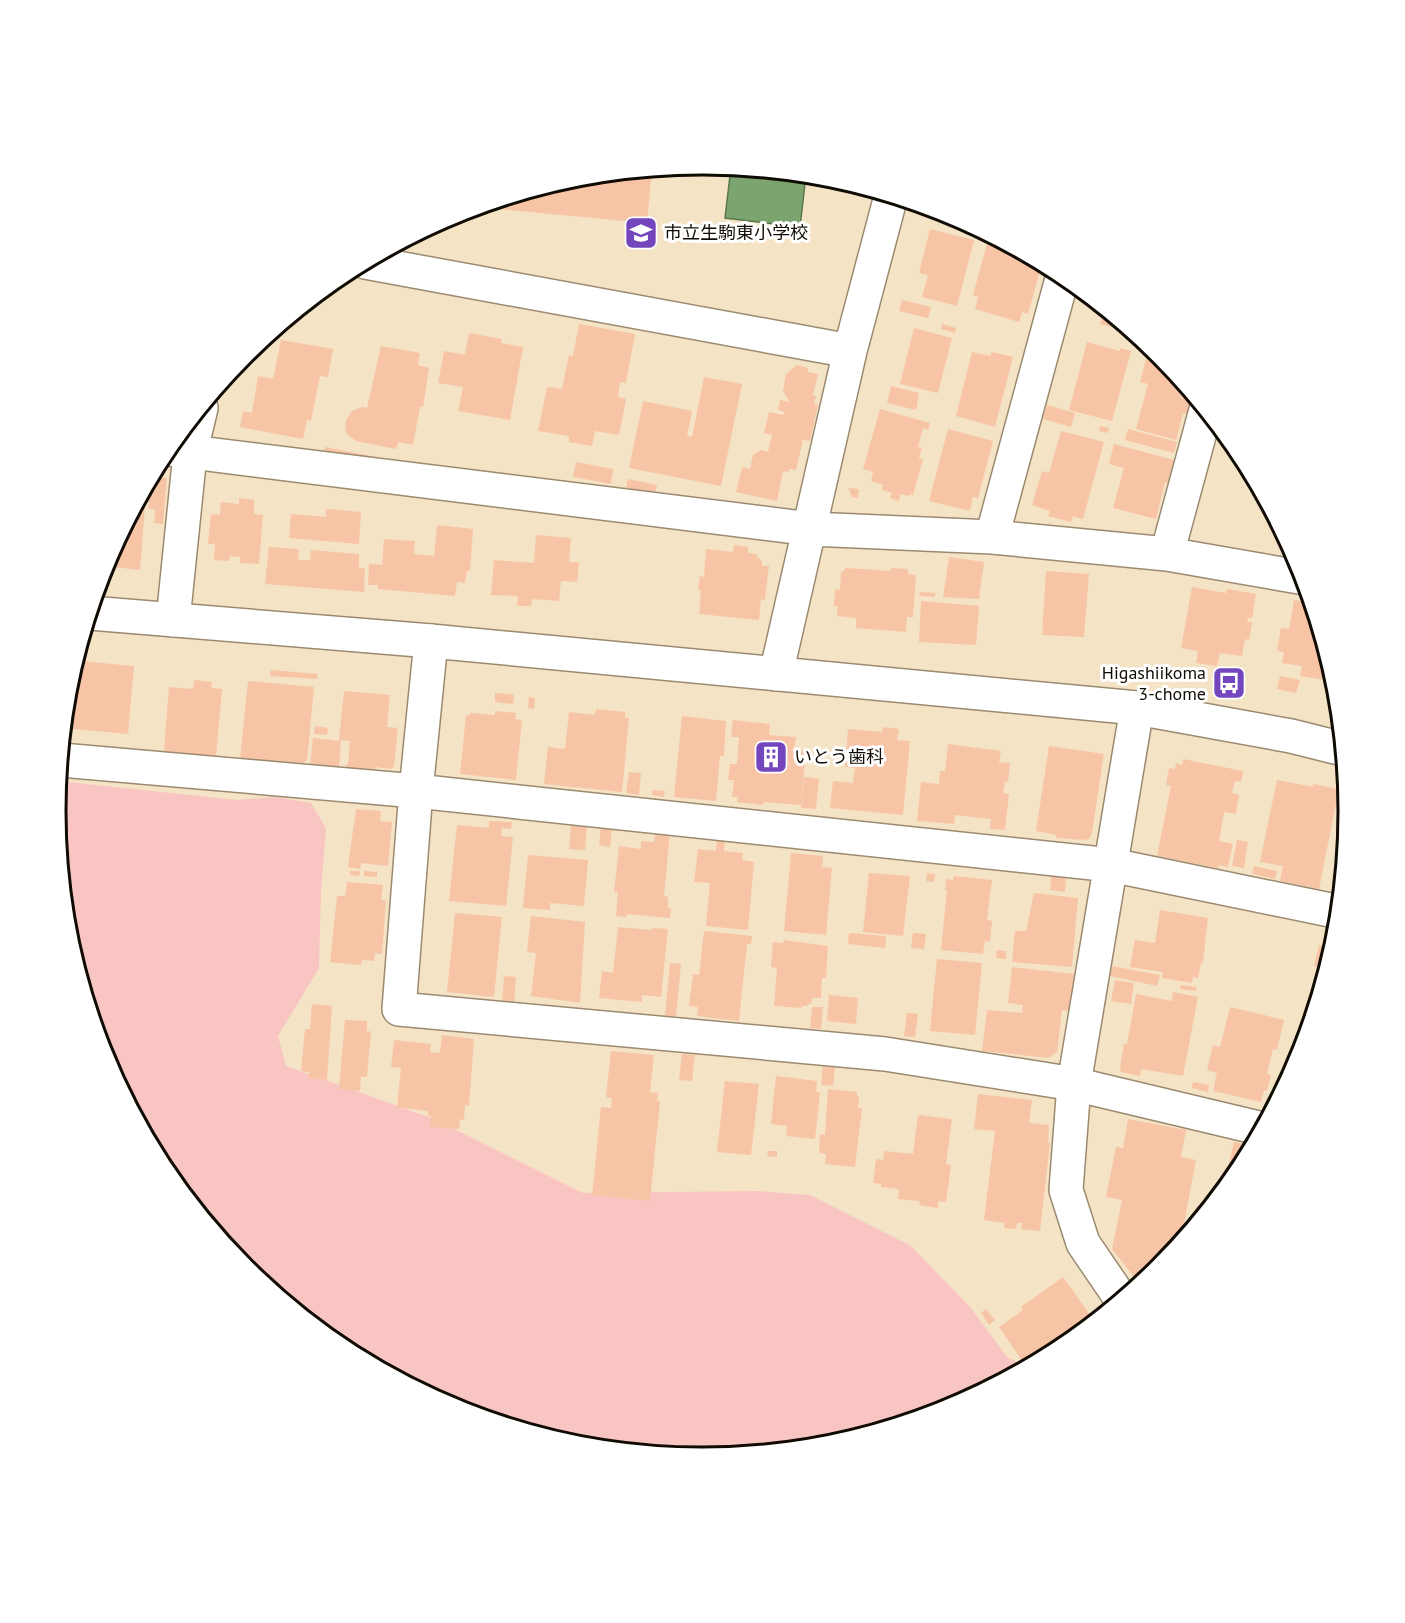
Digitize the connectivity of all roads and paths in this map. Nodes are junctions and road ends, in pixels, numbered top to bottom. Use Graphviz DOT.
graph roads {
  1 [pos="889,204"];
  2 [pos="377,264"];
  3 [pos="1060,285"];
  4 [pos="850,351"];
  5 [pos="1203,420"];
  6 [pos="178,451"];
  7 [pos="811,529"];
  8 [pos="992,537"];
  9 [pos="1167,554"];
  10 [pos="1294,576"];
  11 [pos="98,615"];
  12 [pos="172,620"];
  13 [pos="431,641"];
  14 [pos="776,674"];
  15 [pos="1137,708"];
  16 [pos="1336,747"];
  17 [pos="68,761"];
  18 [pos="416,791"];
  19 [pos="1111,865"];
  20 [pos="1331,910"];
  21 [pos="1074,1084"];
  22 [pos="1255,1127"];
  23 [pos="1117,1294"];
  1 -- 4 [label="street"];
  2 -- 4 [label="street"];
  3 -- 8 [label="street"];
  4 -- 7 [label="street"];
  5 -- 9 [label="street"];
  6 -- 7 [label="street"];
  6 -- 12 [label="street"];
  7 -- 8 [label="street"];
  7 -- 14 [label="street"];
  8 -- 9 [label="street"];
  9 -- 10 [label="street"];
  11 -- 12 [label="street"];
  12 -- 13 [label="street"];
  13 -- 14 [label="street"];
  13 -- 18 [label="street"];
  14 -- 15 [label="street"];
  15 -- 16 [label="street"];
  15 -- 19 [label="street"];
  17 -- 18 [label="street"];
  18 -- 19 [label="street"];
  18 -- 21 [label="street"];
  19 -- 20 [label="street"];
  19 -- 21 [label="street"];
  21 -- 22 [label="street"];
  21 -- 23 [label="street"];
}
